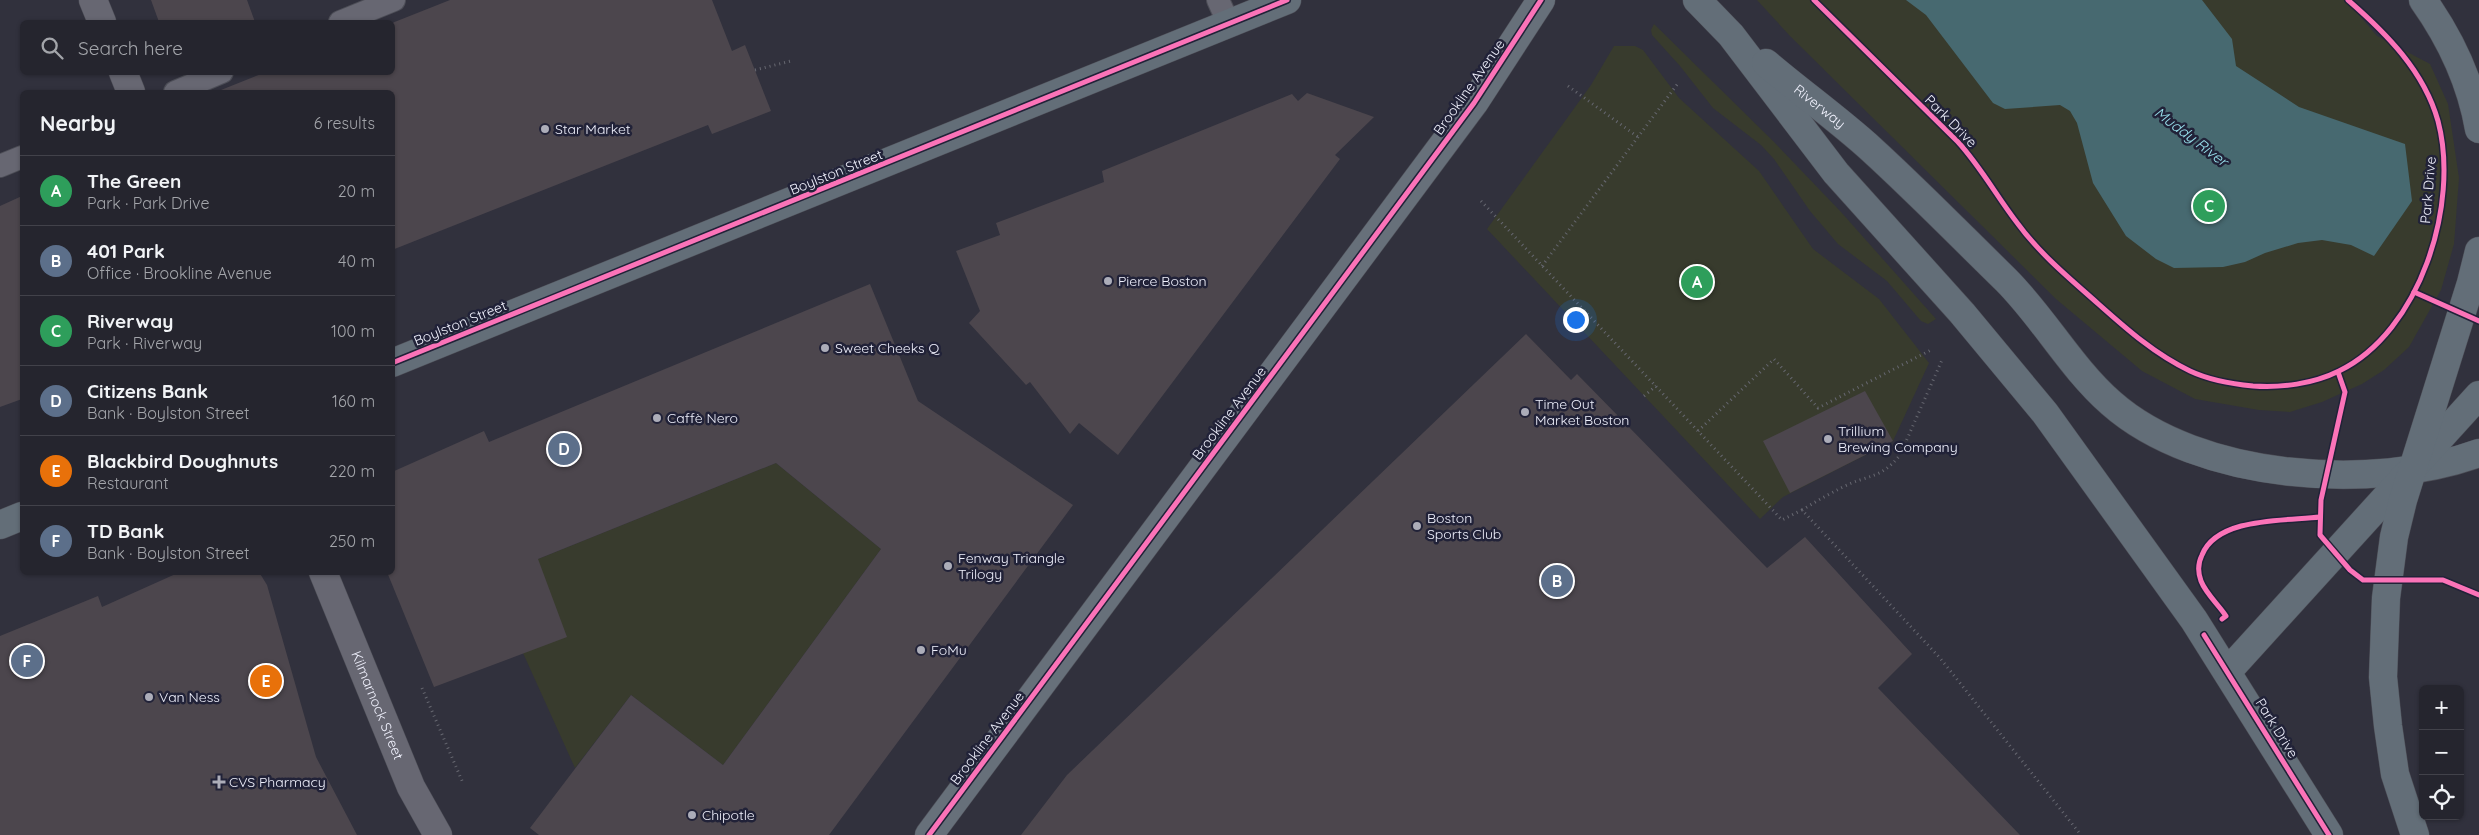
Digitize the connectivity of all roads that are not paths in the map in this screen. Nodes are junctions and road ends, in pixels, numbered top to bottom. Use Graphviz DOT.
graph roads {
  1 [pos="93,0"];
  2 [pos="394,0"];
  3 [pos="1287,0"];
  4 [pos="1541,0"];
  5 [pos="1697,0"];
  6 [pos="2423,0"];
  7 [pos="1223,12"];
  8 [pos="101,20"];
  9 [pos="345,20"];
  10 [pos="1731,35"];
  11 [pos="124,75"];
  12 [pos="215,75"];
  13 [pos="130,90"];
  14 [pos="180,90"];
  15 [pos="2479,129"];
  16 [pos="20,158"];
  17 [pos="0,166"];
  18 [pos="2479,251"];
  19 [pos="395,362"];
  20 [pos="2479,395"];
  21 [pos="2479,453"];
  22 [pos="2412,469"];
  23 [pos="20,517"];
  24 [pos="0,525"];
  25 [pos="324,575"];
  26 [pos="2228,671"];
  27 [pos="438,835"];
  28 [pos="929,835"];
  29 [pos="2329,835"];
  30 [pos="2415,835"];
  1 -- 8 [label="street"];
  2 -- 9 [label="lane"];
  3 -- 7 [label="highway, Boylston Street"];
  4 -- 28 [label="main road, Brookline Avenue"];
  5 -- 10 [label="highway, Park Drive"];
  6 -- 15 [label="highway"];
  7 -- 19 [label="highway, Boylston Street"];
  10 -- 22 [label="highway, Riverway"];
  10 -- 26 [label="highway, Park Drive"];
  11 -- 13 [label="street"];
  12 -- 14 [label="lane"];
  16 -- 17 [label="lane"];
  18 -- 22 [label="highway"];
  20 -- 22 [label="highway"];
  21 -- 22 [label="highway, Riverway"];
  22 -- 26 [label="highway"];
  22 -- 30 [label="highway"];
  23 -- 24 [label="highway"];
  25 -- 27 [label="street, Kilmarnock Street"];
  26 -- 29 [label="highway, Park Drive"];
}
